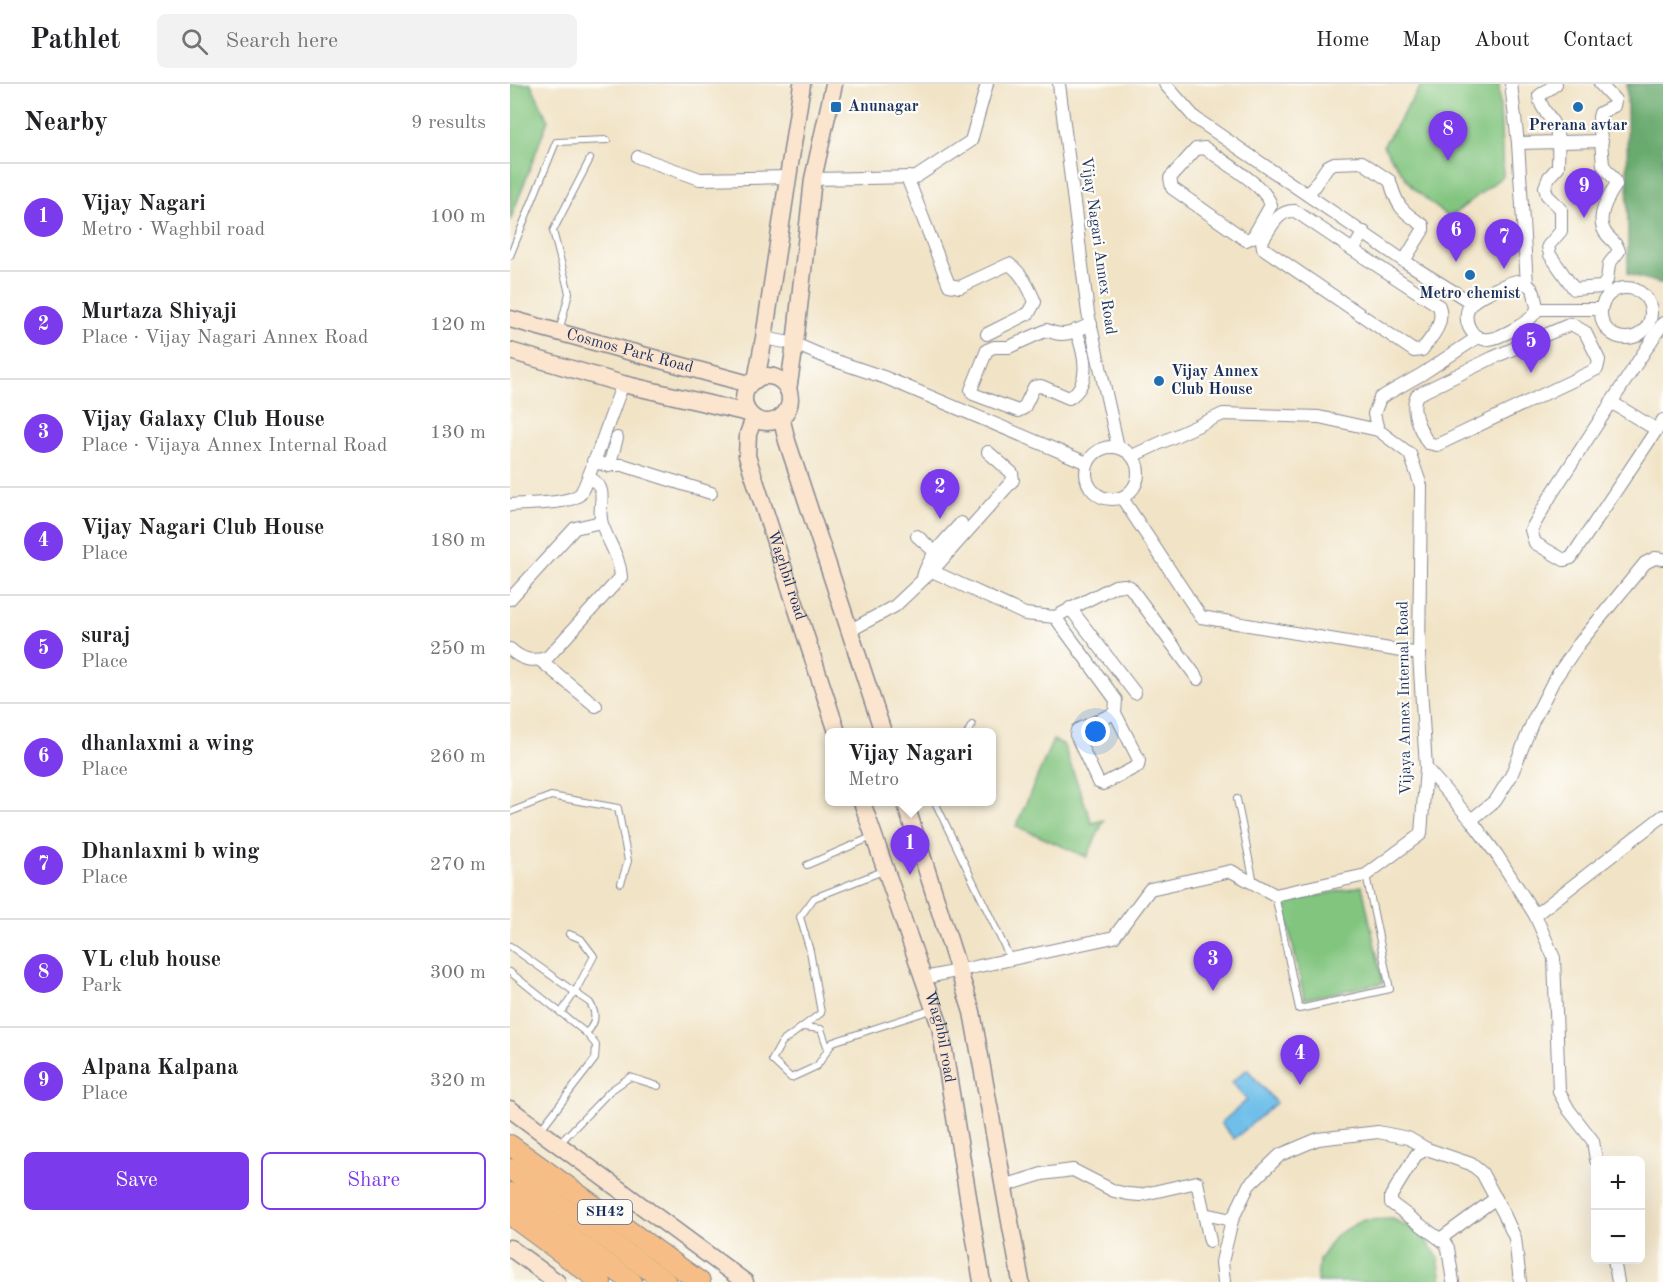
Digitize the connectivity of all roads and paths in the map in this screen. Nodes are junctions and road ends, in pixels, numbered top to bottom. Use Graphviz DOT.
graph roads {
  1 [pos="802,84"];
  2 [pos="834,84"];
  3 [pos="987,84"];
  4 [pos="1059,84"];
  5 [pos="1165,84"];
  6 [pos="1511,84"];
  7 [pos="1556,84"];
  8 [pos="1600,84"];
  9 [pos="607,140"];
  10 [pos="1558,141"];
  11 [pos="1602,141"];
  12 [pos="1518,143"];
  13 [pos="638,157"];
  14 [pos="590,159"];
  15 [pos="1270,169"];
  16 [pos="788,177"];
  17 [pos="906,177"];
  18 [pos="813,179"];
  19 [pos="1257,187"];
  20 [pos="1308,195"];
  21 [pos="1365,232"];
  22 [pos="1353,250"];
  23 [pos="510,256"];
  24 [pos="1404,261"];
  25 [pos="1527,284"];
  26 [pos="1472,303"];
  27 [pos="1537,309"];
  28 [pos="1601,309"];
  29 [pos="510,319"];
  30 [pos="1663,323"];
  31 [pos="1091,324"];
  32 [pos="1076,330"];
  33 [pos="559,333"];
  34 [pos="1650,333"];
  35 [pos="987,334"];
  36 [pos="764,338"];
  37 [pos="1481,338"];
  38 [pos="795,344"];
  39 [pos="510,351"];
  40 [pos="1492,358"];
  41 [pos="752,382"];
  42 [pos="623,384"];
  43 [pos="788,390"];
  44 [pos="1611,402"];
  45 [pos="751,415"];
  46 [pos="781,417"];
  47 [pos="1660,425"];
  48 [pos="1378,430"];
  49 [pos="617,438"];
  50 [pos="1118,447"];
  51 [pos="988,452"];
  52 [pos="1132,456"];
  53 [pos="593,461"];
  54 [pos="1087,463"];
  55 [pos="609,466"];
  56 [pos="590,477"];
  57 [pos="711,493"];
  58 [pos="1122,498"];
  59 [pos="510,505"];
  60 [pos="601,522"];
  61 [pos="961,523"];
  62 [pos="917,536"];
  63 [pos="1663,547"];
  64 [pos="935,552"];
  65 [pos="1659,558"];
  66 [pos="927,574"];
  67 [pos="510,599"];
  68 [pos="1070,608"];
  69 [pos="1055,617"];
  70 [pos="849,631"];
  71 [pos="510,649"];
  72 [pos="1419,654"];
  73 [pos="540,660"];
  74 [pos="1197,679"];
  75 [pos="1135,693"];
  76 [pos="596,706"];
  77 [pos="1115,713"];
  78 [pos="972,725"];
  79 [pos="836,728"];
  80 [pos="882,728"];
  81 [pos="970,728"];
  82 [pos="1426,768"];
  83 [pos="1237,799"];
  84 [pos="864,806"];
  85 [pos="907,806"];
  86 [pos="937,806"];
  87 [pos="510,812"];
  88 [pos="1663,816"];
  89 [pos="1471,820"];
  90 [pos="874,836"];
  91 [pos="807,865"];
  92 [pos="886,869"];
  93 [pos="1366,875"];
  94 [pos="621,883"];
  95 [pos="1255,884"];
  96 [pos="1275,895"];
  97 [pos="1535,915"];
  98 [pos="569,934"];
  99 [pos="510,946"];
  100 [pos="1010,958"];
  101 [pos="958,969"];
  102 [pos="510,972"];
  103 [pos="924,978"];
  104 [pos="575,992"];
  105 [pos="934,1009"];
  106 [pos="561,1013"];
  107 [pos="803,1027"];
  108 [pos="586,1033"];
  109 [pos="828,1049"];
  110 [pos="658,1086"];
  111 [pos="510,1109"];
  112 [pos="540,1130"];
  113 [pos="510,1144"];
  114 [pos="559,1144"];
  115 [pos="1427,1149"];
  116 [pos="1595,1156"];
  117 [pos="510,1168"];
  118 [pos="1004,1186"];
  119 [pos="510,1193"];
  120 [pos="1496,1198"];
  121 [pos="1204,1214"];
  122 [pos="510,1215"];
  123 [pos="1232,1220"];
  124 [pos="1440,1239"];
  125 [pos="1210,1240"];
  126 [pos="510,1248"];
  127 [pos="1615,1264"];
  128 [pos="557,1282"];
  129 [pos="601,1282"];
  130 [pos="632,1282"];
  131 [pos="666,1282"];
  132 [pos="700,1282"];
  133 [pos="745,1282"];
  134 [pos="982,1282"];
  135 [pos="1021,1282"];
  136 [pos="1224,1282"];
  137 [pos="1453,1282"];
  138 [pos="1520,1282"];
  139 [pos="1618,1282"];
  1 -- 16 [label="main road"];
  2 -- 18 [label="main road"];
  3 -- 17 [label="street"];
  4 -- 31 [label="street, Vijay Nagari Annex Road"];
  5 -- 15 [label="street"];
  6 -- 12 [label="street"];
  7 -- 10 [label="street"];
  8 -- 11 [label="street"];
  9 -- 23 [label="lane"];
  10 -- 11 [label="street"];
  10 -- 11 [label="street"];
  10 -- 12 [label="street"];
  12 -- 25 [label="street"];
  13 -- 16 [label="street"];
  14 -- 33 [label="lane"];
  15 -- 19 [label="street"];
  15 -- 20 [label="street"];
  16 -- 36 [label="main road"];
  17 -- 18 [label="street"];
  17 -- 35 [label="street"];
  18 -- 38 [label="main road"];
  19 -- 19 [label="street"];
  20 -- 21 [label="street"];
  20 -- 24 [label="street"];
  21 -- 22 [label="street"];
  21 -- 24 [label="street"];
  22 -- 22 [label="street"];
  24 -- 26 [label="street"];
  25 -- 26 [label="street"];
  25 -- 27 [label="street"];
  26 -- 37 [label="street"];
  27 -- 28 [label="street"];
  27 -- 37 [label="street"];
  28 -- 34 [label="street"];
  28 -- 34 [label="street"];
  29 -- 33 [label="main road, Cosmos Park Road"];
  30 -- 34 [label="street"];
  31 -- 32 [label="street"];
  31 -- 50 [label="street, Vijay Nagari Annex Road"];
  32 -- 32 [label="street"];
  33 -- 41 [label="main road, Cosmos Park Road"];
  34 -- 44 [label="street"];
  36 -- 38 [label="street"];
  36 -- 41 [label="main road"];
  37 -- 40 [label="street"];
  37 -- 48 [label="street"];
  38 -- 43 [label="main road"];
  38 -- 54 [label="street"];
  39 -- 42 [label="main road, Cosmos Park Road"];
  40 -- 40 [label="street"];
  41 -- 43 [label="main road"];
  41 -- 45 [label="main road"];
  42 -- 45 [label="main road, Cosmos Park Road"];
  42 -- 53 [label="street"];
  43 -- 46 [label="main road"];
  44 -- 47 [label="street"];
  44 -- 47 [label="street"];
  45 -- 46 [label="main road"];
  45 -- 79 [label="main road, Waghbil road"];
  46 -- 70 [label="main road"];
  48 -- 52 [label="street, Vijaya Annex Internal Road"];
  48 -- 72 [label="street, Vijaya Annex Internal Road"];
  49 -- 55 [label="street"];
  50 -- 52 [label="street"];
  50 -- 54 [label="street"];
  51 -- 66 [label="street"];
  52 -- 58 [label="street"];
  53 -- 55 [label="street"];
  53 -- 56 [label="street"];
  54 -- 58 [label="street"];
  55 -- 57 [label="street"];
  56 -- 59 [label="street"];
  56 -- 60 [label="street"];
  58 -- 72 [label="street"];
  60 -- 67 [label="street"];
  60 -- 73 [label="street"];
  61 -- 64 [label="street"];
  62 -- 64 [label="street"];
  63 -- 65 [label="street"];
  64 -- 66 [label="street"];
  65 -- 89 [label="street"];
  66 -- 69 [label="street"];
  66 -- 70 [label="street"];
  68 -- 69 [label="street"];
  68 -- 74 [label="street"];
  68 -- 75 [label="street"];
  69 -- 77 [label="street"];
  70 -- 80 [label="main road"];
  71 -- 73 [label="street"];
  72 -- 82 [label="street, Vijaya Annex Internal Road"];
  73 -- 76 [label="street"];
  77 -- 77 [label="street"];
  78 -- 81 [label="lane"];
  82 -- 89 [label="street"];
  82 -- 93 [label="street, Vijaya Annex Internal Road"];
  83 -- 95 [label="lane"];
  84 -- 90 [label="main road, Waghbil road"];
  85 -- 101 [label="main road"];
  86 -- 100 [label="lane"];
  87 -- 94 [label="lane"];
  88 -- 97 [label="street"];
  89 -- 97 [label="street"];
  90 -- 91 [label="lane"];
  90 -- 92 [label="main road, Waghbil road"];
  92 -- 103 [label="main road, Waghbil road"];
  92 -- 107 [label="lane"];
  93 -- 96 [label="street, Vijaya Annex Internal Road"];
  93 -- 96 [label="lane"];
  95 -- 96 [label="street"];
  95 -- 100 [label="street"];
  97 -- 116 [label="street"];
  98 -- 104 [label="lane"];
  99 -- 104 [label="lane"];
  100 -- 101 [label="street"];
  101 -- 103 [label="street"];
  101 -- 118 [label="main road"];
  102 -- 106 [label="lane"];
  103 -- 105 [label="main road, Waghbil road"];
  104 -- 106 [label="lane"];
  104 -- 108 [label="lane"];
  105 -- 109 [label="lane"];
  105 -- 134 [label="main road, Waghbil road"];
  106 -- 108 [label="lane"];
  107 -- 109 [label="lane"];
  107 -- 109 [label="lane"];
  108 -- 112 [label="lane"];
  110 -- 114 [label="lane"];
  111 -- 112 [label="main road"];
  112 -- 114 [label="main road"];
  113 -- 132 [label="main road, SH42"];
  114 -- 133 [label="main road"];
  115 -- 120 [label="street"];
  115 -- 123 [label="street"];
  115 -- 124 [label="street"];
  117 -- 131 [label="main road"];
  118 -- 121 [label="street"];
  118 -- 135 [label="main road"];
  119 -- 130 [label="main road"];
  120 -- 124 [label="street"];
  120 -- 138 [label="street"];
  121 -- 123 [label="street"];
  121 -- 125 [label="street"];
  122 -- 129 [label="main road"];
  123 -- 136 [label="street"];
  124 -- 137 [label="street"];
  126 -- 128 [label="main road"];
  127 -- 139 [label="street"];
}
